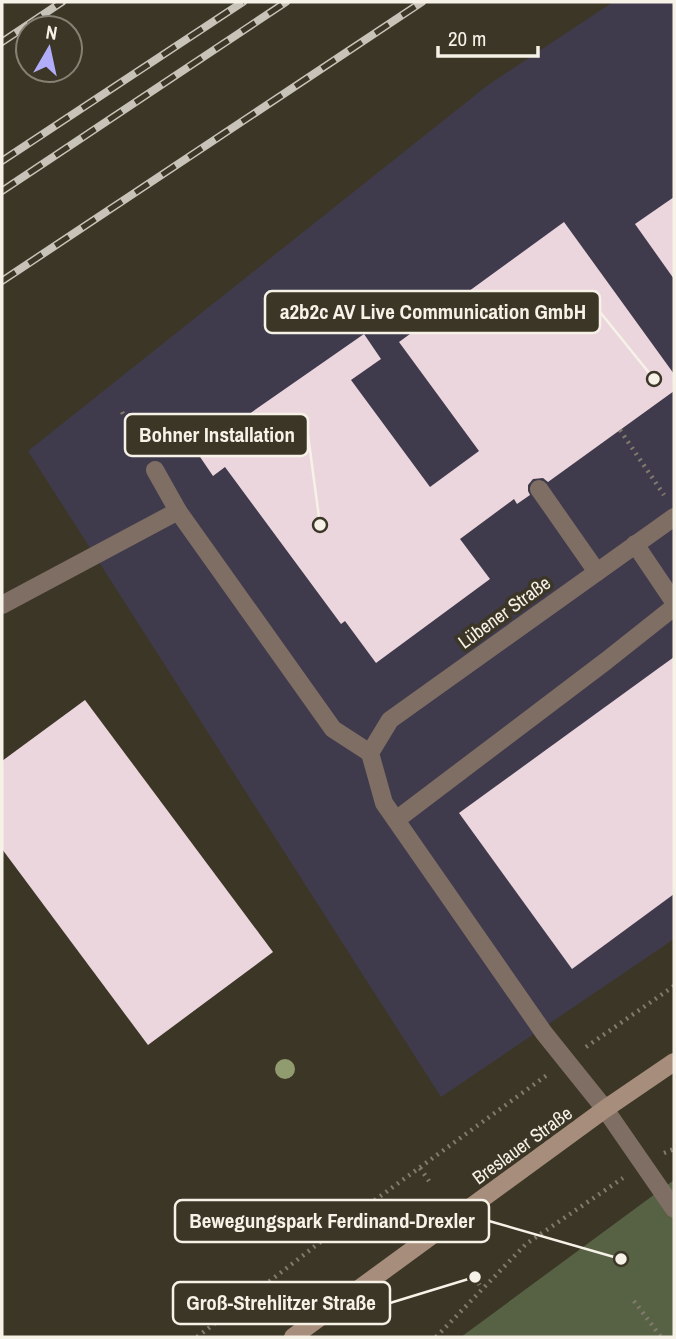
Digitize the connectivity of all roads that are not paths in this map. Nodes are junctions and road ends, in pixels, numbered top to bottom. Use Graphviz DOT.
graph roads {
  1 [pos="155,470"];
  2 [pos="539,489"];
  3 [pos="178,511"];
  4 [pos="674,517"];
  5 [pos="635,544"];
  6 [pos="597,572"];
  7 [pos="674,602"];
  8 [pos="2,605"];
  9 [pos="674,607"];
  10 [pos="370,753"];
  11 [pos="396,820"];
  12 [pos="674,1062"];
  13 [pos="605,1109"];
  14 [pos="674,1209"];
  15 [pos="293,1337"];
  1 -- 3 [label="street"];
  2 -- 6 [label="street"];
  3 -- 8 [label="street"];
  3 -- 10 [label="street"];
  4 -- 5 [label="street, Lübener Straße"];
  5 -- 6 [label="street, Lübener Straße"];
  5 -- 7 [label="street"];
  6 -- 10 [label="street, Lübener Straße"];
  9 -- 11 [label="street"];
  10 -- 11 [label="street"];
  11 -- 13 [label="street"];
  12 -- 13 [label="main road, Breslauer Straße"];
  13 -- 14 [label="street"];
  13 -- 15 [label="main road, Breslauer Straße"];
}
